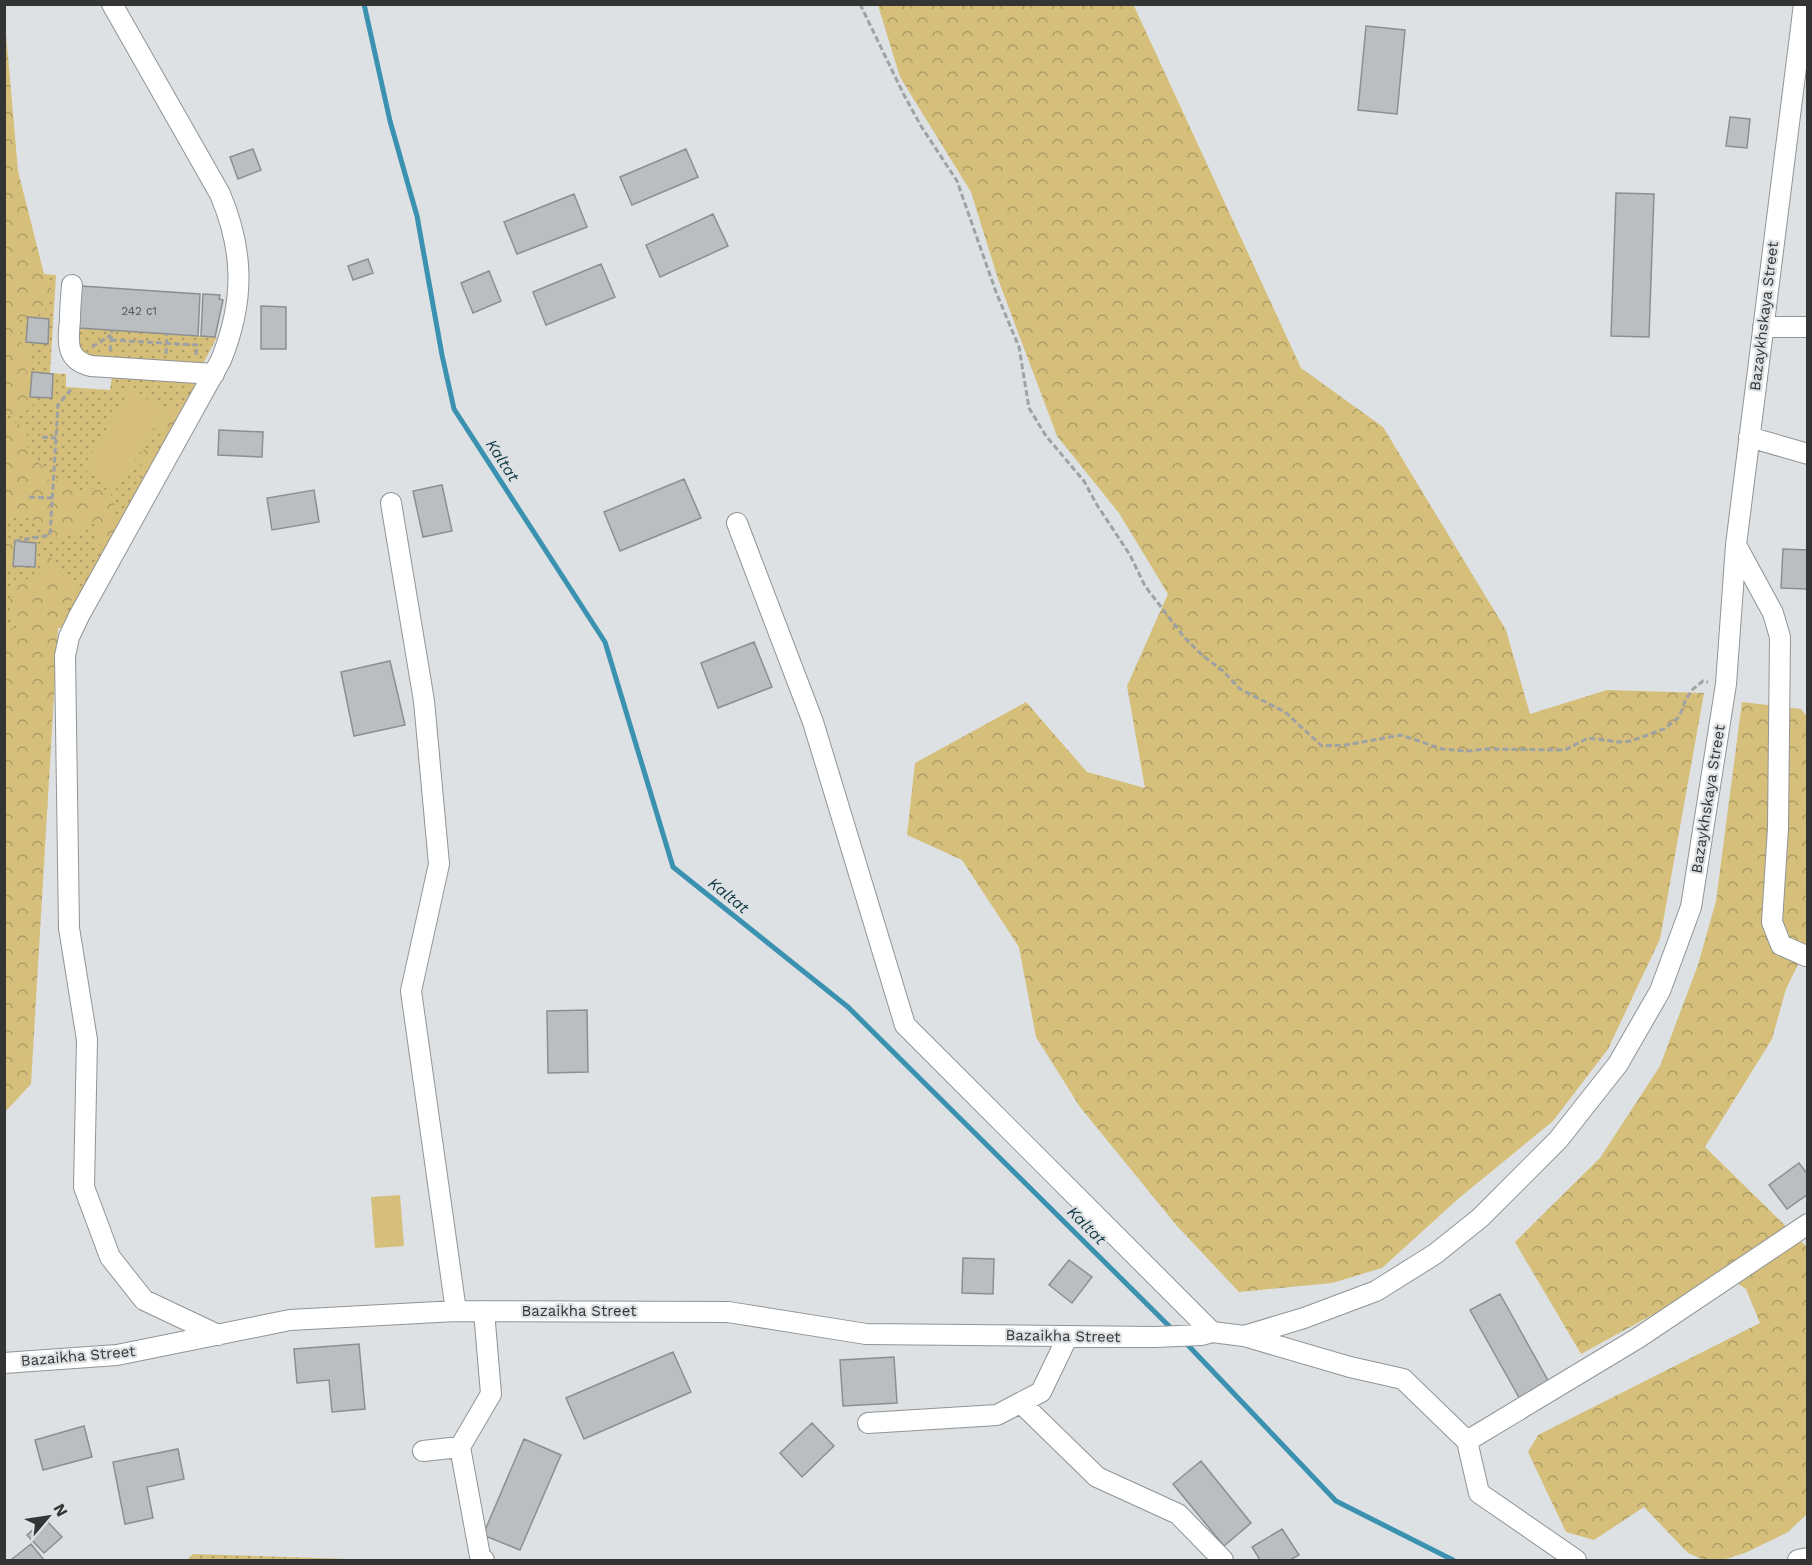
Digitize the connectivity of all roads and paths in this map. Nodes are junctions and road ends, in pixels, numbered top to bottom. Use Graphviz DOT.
graph roads {
  1 [pos="112,4"];
  2 [pos="860,4"];
  3 [pos="1804,4"];
  4 [pos="72,285"];
  5 [pos="1763,327"];
  6 [pos="1808,327"];
  7 [pos="111,340"];
  8 [pos="197,345"];
  9 [pos="214,374"];
  10 [pos="72,387"];
  11 [pos="42,437"];
  12 [pos="1749,437"];
  13 [pos="56,438"];
  14 [pos="1808,454"];
  15 [pos="29,497"];
  16 [pos="52,498"];
  17 [pos="391,503"];
  18 [pos="737,523"];
  19 [pos="15,542"];
  20 [pos="1736,545"];
  21 [pos="1726,684"];
  22 [pos="1808,955"];
  23 [pos="1808,1224"];
  24 [pos="456,1311"];
  25 [pos="484,1311"];
  26 [pos="1207,1333"];
  27 [pos="218,1335"];
  28 [pos="1068,1336"];
  29 [pos="1244,1336"];
  30 [pos="4,1363"];
  31 [pos="1021,1403"];
  32 [pos="868,1423"];
  33 [pos="1467,1441"];
  34 [pos="460,1447"];
  35 [pos="423,1451"];
  36 [pos="1808,1558"];
  37 [pos="484,1560"];
  38 [pos="1222,1560"];
  39 [pos="1576,1560"];
  40 [pos="1798,1560"];
  1 -- 9 [label="street"];
  2 -- 21 [label="path"];
  3 -- 5 [label="street, Bazaykhskaya Street"];
  4 -- 9 [label="street"];
  5 -- 6 [label="street"];
  5 -- 12 [label="street, Bazaykhskaya Street"];
  7 -- 8 [label="path"];
  9 -- 27 [label="street"];
  10 -- 13 [label="path"];
  11 -- 13 [label="path"];
  12 -- 14 [label="street"];
  12 -- 20 [label="street, Bazaykhskaya Street"];
  13 -- 16 [label="path"];
  15 -- 16 [label="path"];
  16 -- 19 [label="path"];
  17 -- 24 [label="street"];
  18 -- 26 [label="street"];
  20 -- 21 [label="street, Bazaykhskaya Street"];
  20 -- 22 [label="street"];
  21 -- 29 [label="street, Bazaykhskaya Street"];
  23 -- 33 [label="street"];
  24 -- 25 [label="street, Bazaikha Street"];
  24 -- 27 [label="street, Bazaikha Street"];
  25 -- 28 [label="street, Bazaikha Street"];
  25 -- 34 [label="street"];
  26 -- 28 [label="street, Bazaikha Street"];
  26 -- 29 [label="street, Bazaykhskaya Street"];
  27 -- 30 [label="street, Bazaikha Street"];
  28 -- 31 [label="street"];
  29 -- 33 [label="street"];
  31 -- 32 [label="street"];
  31 -- 38 [label="street"];
  33 -- 39 [label="street"];
  34 -- 35 [label="street"];
  34 -- 37 [label="street"];
  36 -- 40 [label="street"];
}
